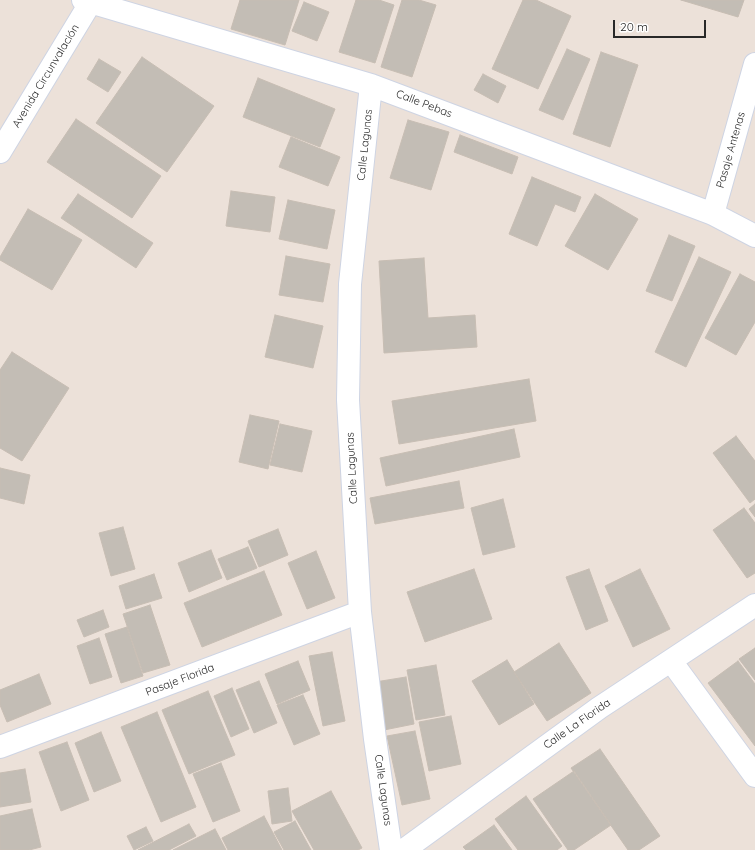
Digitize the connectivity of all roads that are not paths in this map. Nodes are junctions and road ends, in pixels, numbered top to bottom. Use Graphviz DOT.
graph roads {
  1 [pos="89,1"];
  2 [pos="755,64"];
  3 [pos="372,84"];
  4 [pos="0,152"];
  5 [pos="713,214"];
  6 [pos="755,236"];
  7 [pos="755,605"];
  8 [pos="360,612"];
  9 [pos="671,661"];
  10 [pos="0,748"];
  11 [pos="755,776"];
  12 [pos="392,850"];
  13 [pos="404,850"];
  1 -- 3 [label="street, Calle Pebas"];
  1 -- 4 [label="street, Avenida Circunvalación"];
  2 -- 5 [label="street, Pasaje Antenas"];
  3 -- 5 [label="street, Calle Pebas"];
  3 -- 8 [label="street, Calle Lagunas"];
  5 -- 6 [label="street, Calle Pebas"];
  7 -- 9 [label="street, Calle La Florida"];
  8 -- 10 [label="street, Pasaje Florida"];
  8 -- 12 [label="street, Calle Lagunas"];
  9 -- 11 [label="street"];
  9 -- 13 [label="street, Calle La Florida"];
}
